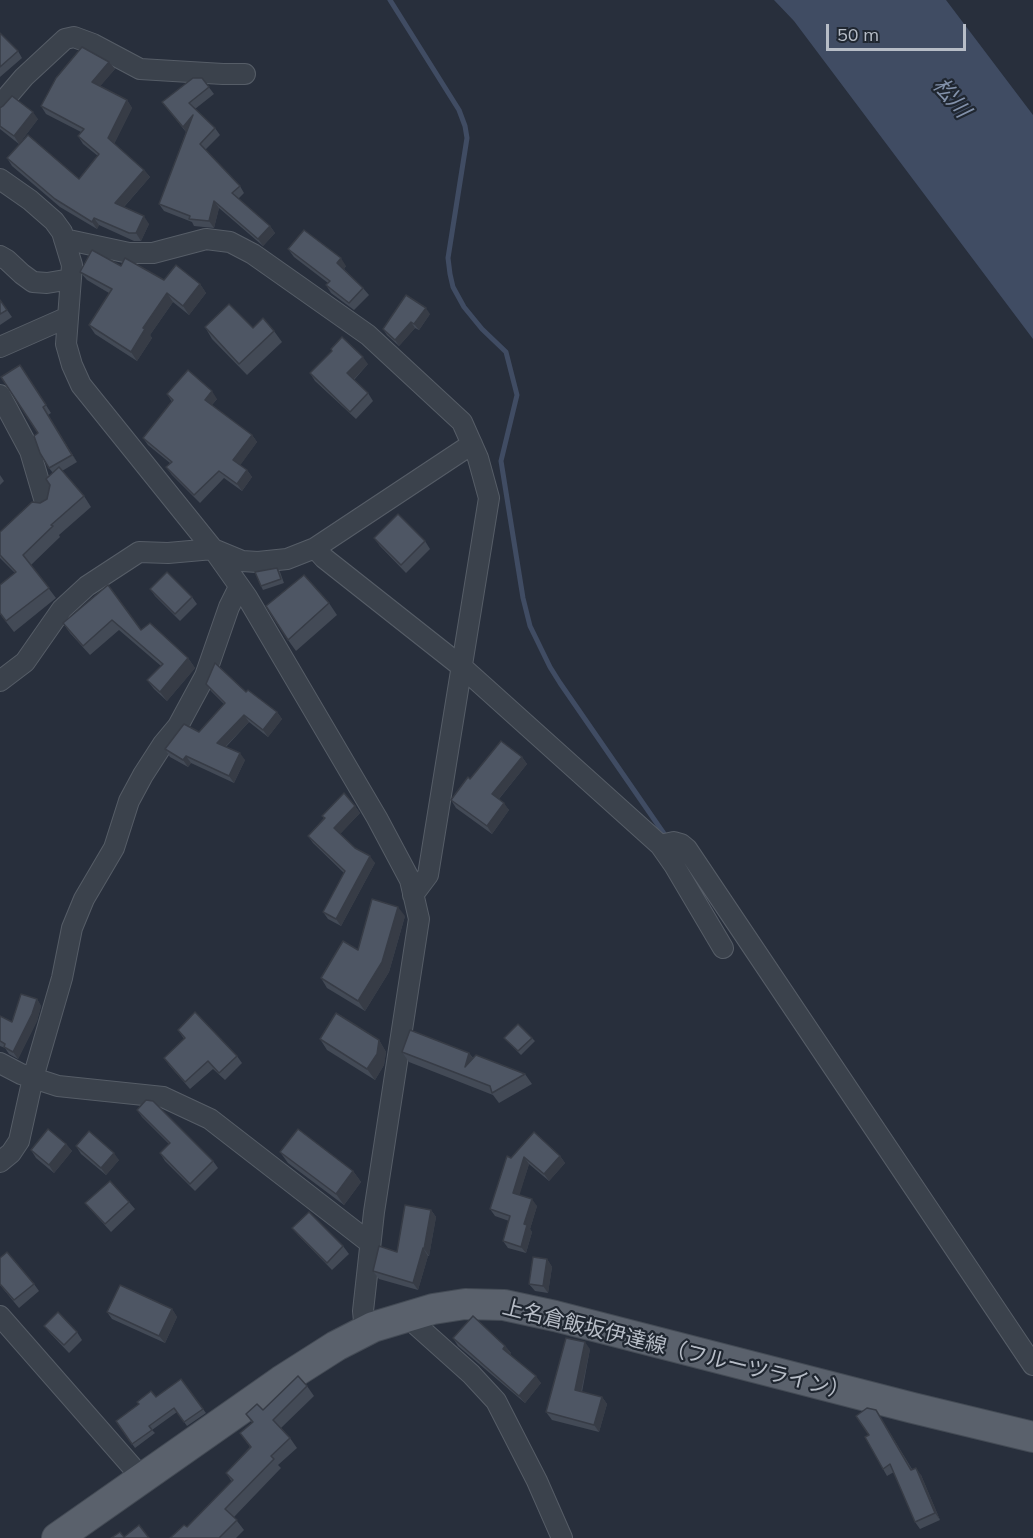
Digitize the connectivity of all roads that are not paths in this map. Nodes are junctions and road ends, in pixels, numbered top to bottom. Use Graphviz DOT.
graph roads {
  1 [pos="245,74"];
  2 [pos="0,105"];
  3 [pos="0,179"];
  4 [pos="64,239"];
  5 [pos="0,256"];
  6 [pos="71,279"];
  7 [pos="68,316"];
  8 [pos="0,347"];
  9 [pos="0,395"];
  10 [pos="472,444"];
  11 [pos="45,502"];
  12 [pos="315,548"];
  13 [pos="213,549"];
  14 [pos="240,587"];
  15 [pos="462,667"];
  16 [pos="0,681"];
  17 [pos="660,845"];
  18 [pos="414,895"];
  19 [pos="723,948"];
  20 [pos="0,1063"];
  21 [pos="33,1078"];
  22 [pos="0,1162"];
  23 [pos="370,1243"];
  24 [pos="0,1316"];
  25 [pos="405,1317"];
  26 [pos="365,1331"];
  27 [pos="1033,1365"];
  28 [pos="1033,1437"];
  29 [pos="142,1478"];
  30 [pos="57,1538"];
  31 [pos="562,1538"];
  1 -- 2 [label="street"];
  3 -- 4 [label="street"];
  4 -- 6 [label="street"];
  4 -- 10 [label="street"];
  5 -- 6 [label="street"];
  6 -- 7 [label="street"];
  7 -- 8 [label="street"];
  7 -- 13 [label="street"];
  9 -- 11 [label="street"];
  10 -- 12 [label="street"];
  10 -- 15 [label="street"];
  12 -- 13 [label="street"];
  12 -- 15 [label="street"];
  13 -- 14 [label="street"];
  13 -- 16 [label="street"];
  14 -- 18 [label="street"];
  14 -- 21 [label="street"];
  15 -- 17 [label="street"];
  15 -- 18 [label="street"];
  17 -- 19 [label="street"];
  17 -- 27 [label="street"];
  18 -- 23 [label="street"];
  20 -- 21 [label="street"];
  21 -- 22 [label="street"];
  21 -- 23 [label="street"];
  23 -- 26 [label="street"];
  24 -- 29 [label="street"];
  25 -- 26 [label="main road, 上名倉飯坂伊達線（フルーツライン）"];
  25 -- 28 [label="main road, 上名倉飯坂伊達線（フルーツライン）"];
  25 -- 31 [label="street"];
  26 -- 29 [label="main road, 上名倉飯坂伊達線（フルーツライン）"];
  29 -- 30 [label="main road, 上名倉飯坂伊達線（フルーツライン）"];
}
